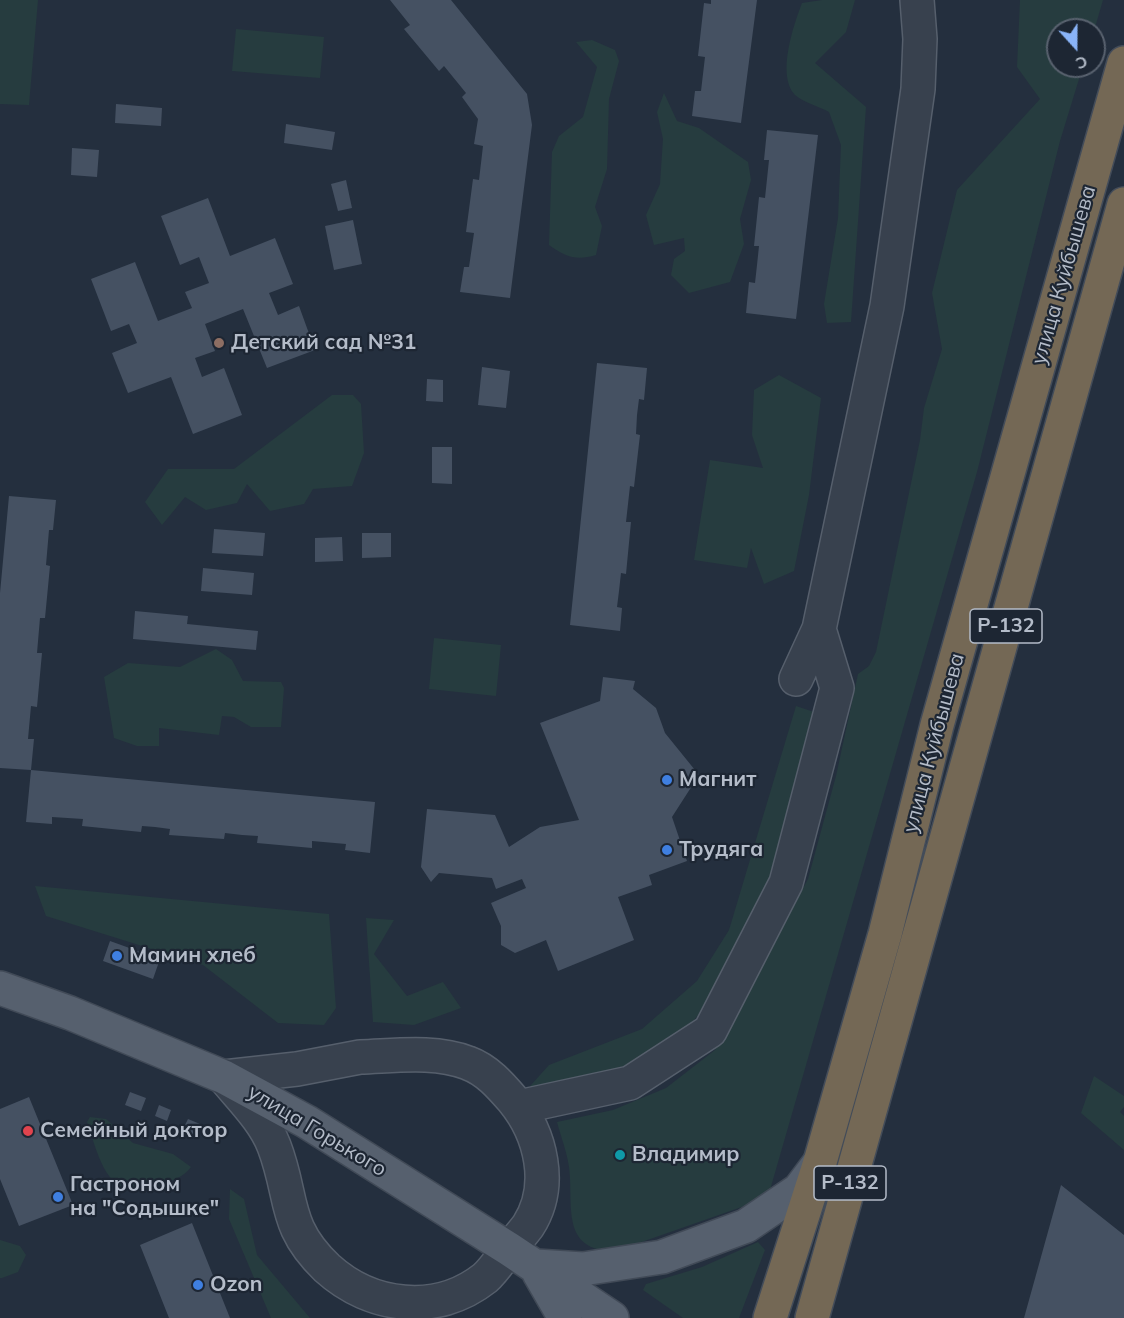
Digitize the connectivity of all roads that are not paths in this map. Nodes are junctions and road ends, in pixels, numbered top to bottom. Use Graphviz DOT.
graph roads {
  1 [pos="917,0"];
  2 [pos="1124,63"];
  3 [pos="1124,204"];
  4 [pos="819,629"];
  5 [pos="796,679"];
  6 [pos="0,988"];
  7 [pos="224,1077"];
  8 [pos="519,1107"];
  9 [pos="820,1162"];
  10 [pos="522,1257"];
  11 [pos="565,1318"];
  12 [pos="612,1318"];
  13 [pos="770,1318"];
  14 [pos="812,1318"];
  1 -- 4 [label="street"];
  2 -- 9 [label="highway, улица Куйбышева / Р-132"];
  3 -- 14 [label="highway, улица Куйбышева / Р-132"];
  4 -- 5 [label="street"];
  4 -- 8 [label="street"];
  6 -- 7 [label="main road, улица Горького"];
  7 -- 8 [label="street"];
  7 -- 10 [label="main road, улица Горького"];
  7 -- 10 [label="street"];
  8 -- 10 [label="street"];
  9 -- 10 [label="main road"];
  9 -- 13 [label="highway, улица Куйбышева / Р-132"];
  10 -- 11 [label="main road"];
  10 -- 12 [label="main road, улица Горького"];
}
